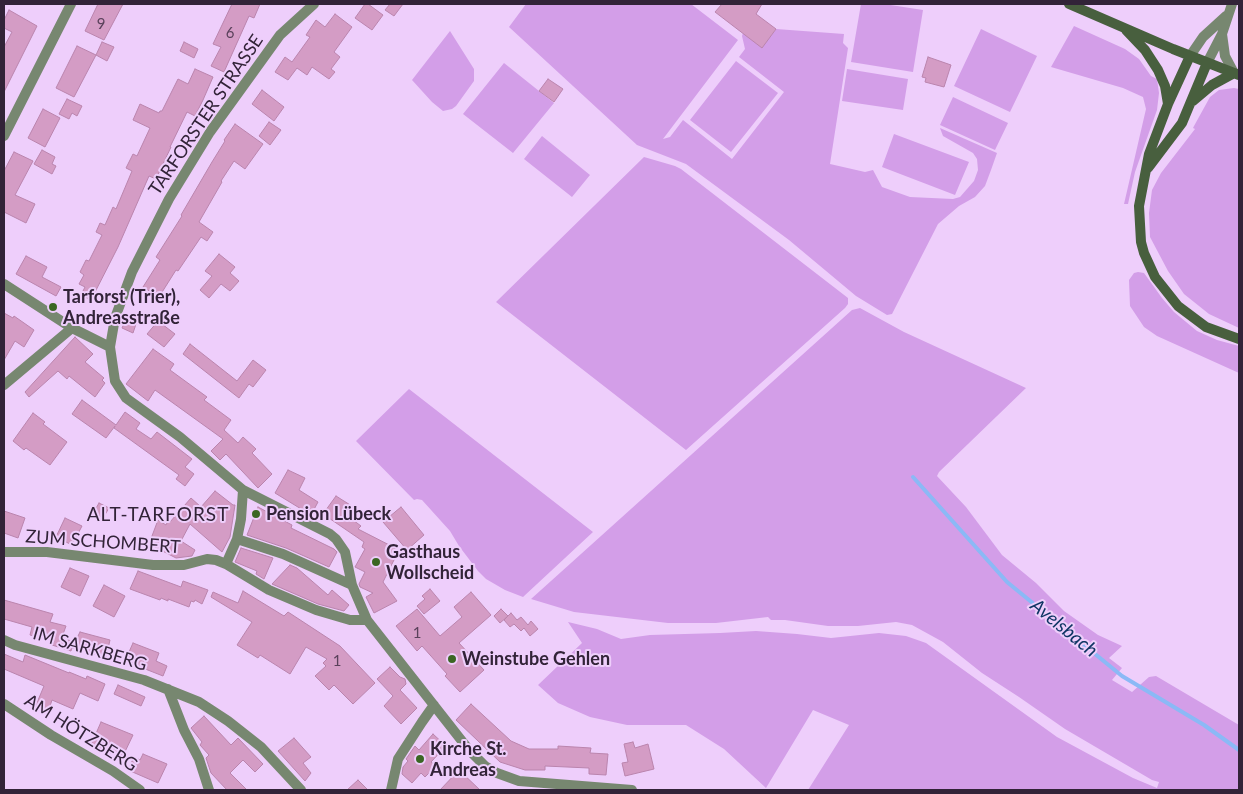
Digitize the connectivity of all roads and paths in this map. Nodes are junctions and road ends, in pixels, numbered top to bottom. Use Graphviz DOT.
graph roads {
  1 [pos="71,4"];
  2 [pos="314,4"];
  3 [pos="1069,4"];
  4 [pos="1232,4"];
  5 [pos="1227,15"];
  6 [pos="1124,28"];
  7 [pos="1222,34"];
  8 [pos="1190,56"];
  9 [pos="1208,63"];
  10 [pos="1236,74"];
  11 [pos="1168,104"];
  12 [pos="1189,105"];
  13 [pos="4,136"];
  14 [pos="1147,170"];
  15 [pos="4,284"];
  16 [pos="72,328"];
  17 [pos="1239,339"];
  18 [pos="110,347"];
  19 [pos="4,385"];
  20 [pos="242,490"];
  21 [pos="237,539"];
  22 [pos="4,552"];
  23 [pos="226,564"];
  24 [pos="352,585"];
  25 [pos="366,620"];
  26 [pos="4,640"];
  27 [pos="168,689"];
  28 [pos="4,704"];
  29 [pos="434,705"];
  30 [pos="140,790"];
  31 [pos="209,790"];
  32 [pos="302,790"];
  33 [pos="391,790"];
  34 [pos="632,790"];
  1 -- 13 [label="street"];
  2 -- 18 [label="street, TARFORSTER STRASSE"];
  3 -- 6 [label="main road"];
  4 -- 5 [label="street"];
  5 -- 7 [label="street"];
  5 -- 8 [label="street"];
  6 -- 8 [label="main road"];
  6 -- 11 [label="main road"];
  7 -- 9 [label="street"];
  7 -- 10 [label="street"];
  8 -- 9 [label="main road"];
  8 -- 11 [label="main road"];
  9 -- 10 [label="main road"];
  9 -- 12 [label="main road"];
  10 -- 12 [label="main road"];
  11 -- 14 [label="main road"];
  12 -- 14 [label="main road"];
  14 -- 17 [label="main road"];
  15 -- 16 [label="street"];
  16 -- 18 [label="street"];
  16 -- 19 [label="street"];
  18 -- 20 [label="street, TARFORSTER STRASSE"];
  20 -- 21 [label="street"];
  20 -- 24 [label="street, TARFORSTER STRASSE"];
  21 -- 23 [label="street"];
  21 -- 24 [label="street"];
  22 -- 23 [label="street, ZUM SCHOMBERT"];
  23 -- 25 [label="street, ZUM SCHOMBERT"];
  24 -- 25 [label="street, TARFORSTER STRASSE"];
  25 -- 29 [label="street, TARFORSTER STRASSE"];
  26 -- 27 [label="street, IM SARKBERG"];
  27 -- 31 [label="street"];
  27 -- 32 [label="street, IM SARKBERG"];
  28 -- 30 [label="street, AM HÖTZBERG"];
  29 -- 33 [label="street"];
  29 -- 34 [label="street"];
}
